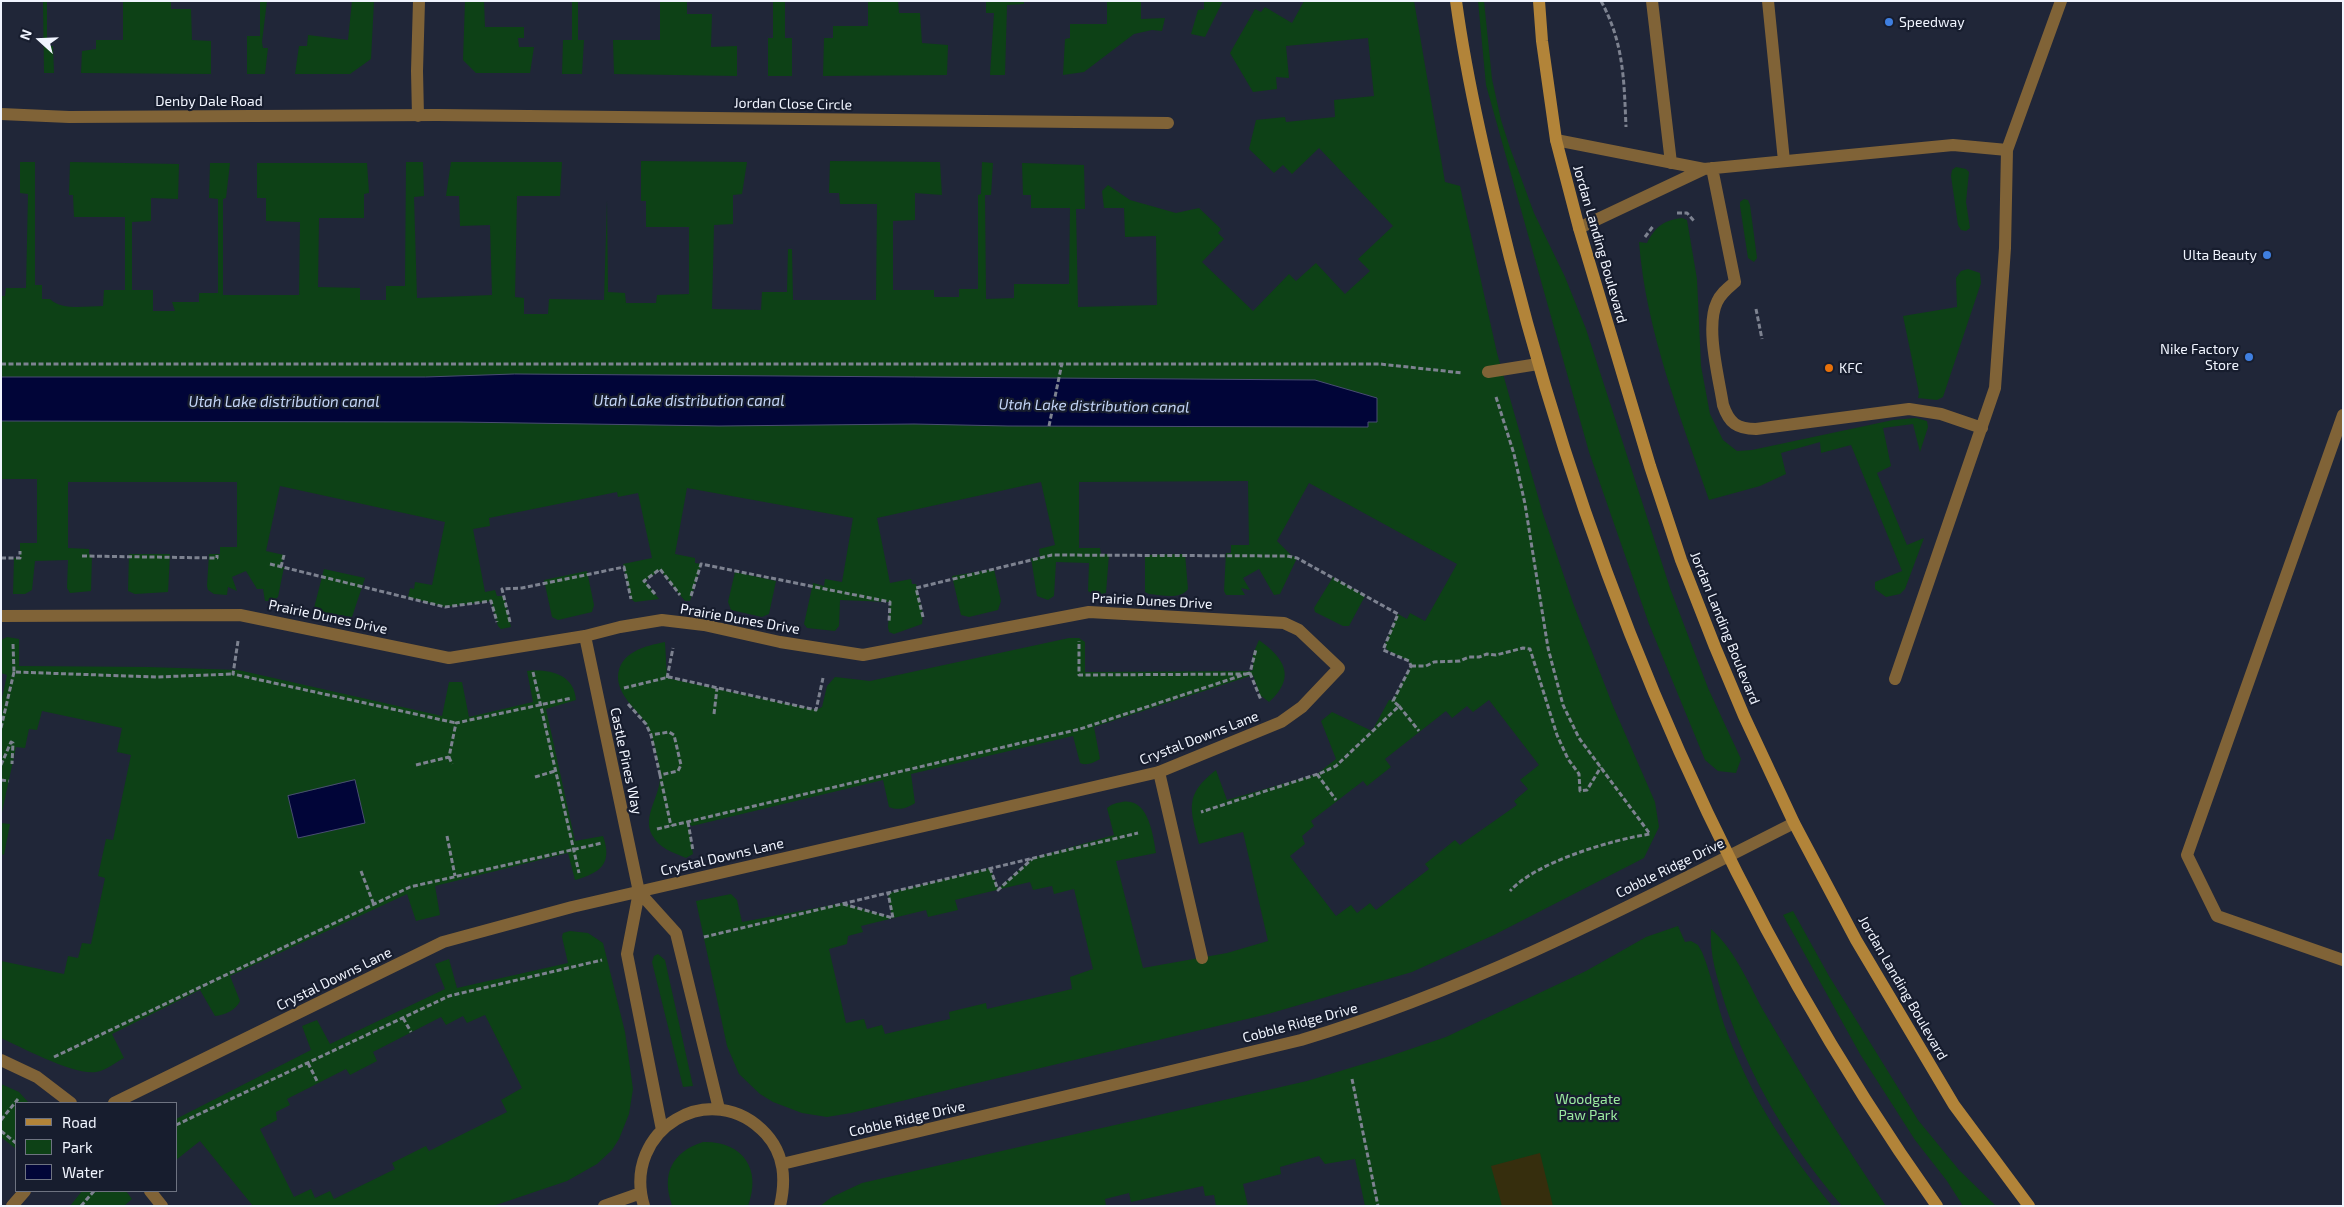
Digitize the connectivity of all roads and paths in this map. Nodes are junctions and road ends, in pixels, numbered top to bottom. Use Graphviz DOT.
graph roads {
  1 [pos="420,1"];
  2 [pos="1456,1"];
  3 [pos="1539,1"];
  4 [pos="1602,1"];
  5 [pos="1652,1"];
  6 [pos="1768,1"];
  7 [pos="2062,1"];
  8 [pos="1,114"];
  9 [pos="418,116"];
  10 [pos="1168,123"];
  11 [pos="1626,128"];
  12 [pos="1556,140"];
  13 [pos="2007,150"];
  14 [pos="1784,161"];
  15 [pos="1671,163"];
  16 [pos="1708,169"];
  17 [pos="1672,213"];
  18 [pos="1660,220"];
  19 [pos="1579,228"];
  20 [pos="1696,230"];
  21 [pos="1644,237"];
  22 [pos="1756,309"];
  23 [pos="1762,339"];
  24 [pos="1062,363"];
  25 [pos="1,364"];
  26 [pos="1538,364"];
  27 [pos="1488,372"];
  28 [pos="2343,415"];
  29 [pos="1049,426"];
  30 [pos="1982,428"];
  31 [pos="20,551"];
  32 [pos="217,554"];
  33 [pos="284,555"];
  34 [pos="82,556"];
  35 [pos="1,558"];
  36 [pos="270,564"];
  37 [pos="281,567"];
  38 [pos="659,599"];
  39 [pos="684,601"];
  40 [pos="690,601"];
  41 [pos="635,602"];
  42 [pos="1,616"];
  43 [pos="922,624"];
  44 [pos="498,626"];
  45 [pos="507,628"];
  46 [pos="889,632"];
  47 [pos="585,636"];
  48 [pos="1080,638"];
  49 [pos="13,640"];
  50 [pos="238,642"];
  51 [pos="673,647"];
  52 [pos="1256,648"];
  53 [pos="1411,666"];
  54 [pos="1339,668"];
  55 [pos="14,672"];
  56 [pos="533,672"];
  57 [pos="232,674"];
  58 [pos="1248,674"];
  59 [pos="667,678"];
  60 [pos="823,678"];
  61 [pos="1895,679"];
  62 [pos="717,688"];
  63 [pos="572,698"];
  64 [pos="1263,703"];
  65 [pos="540,705"];
  66 [pos="1399,706"];
  67 [pos="714,714"];
  68 [pos="456,723"];
  69 [pos="1,728"];
  70 [pos="1419,731"];
  71 [pos="651,735"];
  72 [pos="449,757"];
  73 [pos="12,764"];
  74 [pos="452,764"];
  75 [pos="416,765"];
  76 [pos="1,766"];
  77 [pos="1601,767"];
  78 [pos="555,771"];
  79 [pos="1159,772"];
  80 [pos="1317,774"];
  81 [pos="660,775"];
  82 [pos="535,776"];
  83 [pos="1,780"];
  84 [pos="9,781"];
  85 [pos="1336,800"];
  86 [pos="1201,812"];
  87 [pos="688,822"];
  88 [pos="1794,823"];
  89 [pos="671,826"];
  90 [pos="656,829"];
  91 [pos="1138,833"];
  92 [pos="447,836"];
  93 [pos="605,842"];
  94 [pos="573,849"];
  95 [pos="693,854"];
  96 [pos="1727,856"];
  97 [pos="1033,858"];
  98 [pos="990,868"];
  99 [pos="361,871"];
  100 [pos="578,873"];
  101 [pos="455,876"];
  102 [pos="1510,891"];
  103 [pos="639,892"];
  104 [pos="888,893"];
  105 [pos="843,904"];
  106 [pos="374,905"];
  107 [pos="703,937"];
  108 [pos="1202,958"];
  109 [pos="607,959"];
  110 [pos="2343,960"];
  111 [pos="403,1018"];
  112 [pos="411,1032"];
  113 [pos="46,1054"];
  114 [pos="1,1060"];
  115 [pos="308,1063"];
  116 [pos="1352,1079"];
  117 [pos="318,1083"];
  118 [pos="19,1097"];
  119 [pos="15,1102"];
  120 [pos="15,1102"];
  121 [pos="70,1102"];
  122 [pos="116,1102"];
  123 [pos="719,1109"];
  124 [pos="1,1120"];
  125 [pos="178,1124"];
  126 [pos="662,1130"];
  127 [pos="1,1131"];
  128 [pos="15,1142"];
  129 [pos="782,1164"];
  130 [pos="24,1192"];
  131 [pos="93,1192"];
  132 [pos="151,1192"];
  133 [pos="640,1193"];
  134 [pos="12,1206"];
  135 [pos="81,1206"];
  136 [pos="162,1206"];
  137 [pos="604,1206"];
  138 [pos="644,1206"];
  139 [pos="780,1206"];
  140 [pos="1378,1206"];
  141 [pos="1937,1206"];
  142 [pos="2029,1206"];
  1 -- 9 [label="street"];
  2 -- 26 [label="main road"];
  3 -- 12 [label="main road, Jordan Landing Boulevard"];
  4 -- 11 [label="path"];
  5 -- 15 [label="street"];
  6 -- 14 [label="street"];
  7 -- 13 [label="street"];
  8 -- 9 [label="street, Denby Dale Road"];
  9 -- 10 [label="street, Jordan Close Circle"];
  12 -- 15 [label="street"];
  12 -- 19 [label="main road, Jordan Landing Boulevard"];
  13 -- 14 [label="street"];
  13 -- 30 [label="street"];
  14 -- 16 [label="street"];
  15 -- 16 [label="street"];
  16 -- 19 [label="street"];
  16 -- 30 [label="street"];
  17 -- 20 [label="path"];
  18 -- 21 [label="path"];
  19 -- 88 [label="main road, Jordan Landing Boulevard"];
  22 -- 23 [label="path"];
  24 -- 25 [label="path"];
  24 -- 27 [label="path"];
  24 -- 29 [label="path"];
  26 -- 27 [label="street"];
  26 -- 96 [label="main road"];
  27 -- 77 [label="path"];
  28 -- 110 [label="street"];
  30 -- 61 [label="street"];
  31 -- 35 [label="path"];
  32 -- 34 [label="path"];
  33 -- 37 [label="path"];
  36 -- 37 [label="path"];
  37 -- 44 [label="path"];
  38 -- 39 [label="path"];
  40 -- 46 [label="path"];
  41 -- 45 [label="path"];
  42 -- 47 [label="street, Prairie Dunes Drive"];
  43 -- 53 [label="path"];
  47 -- 54 [label="street, Prairie Dunes Drive"];
  47 -- 103 [label="street, Castle Pines Way"];
  48 -- 58 [label="path"];
  49 -- 55 [label="path"];
  50 -- 57 [label="path"];
  51 -- 59 [label="path"];
  52 -- 58 [label="path"];
  53 -- 66 [label="path"];
  53 -- 77 [label="path"];
  54 -- 79 [label="street, Crystal Downs Lane"];
  55 -- 57 [label="path"];
  55 -- 69 [label="path"];
  56 -- 65 [label="path"];
  57 -- 68 [label="path"];
  58 -- 64 [label="path"];
  58 -- 87 [label="path"];
  59 -- 62 [label="path"];
  59 -- 71 [label="path"];
  60 -- 62 [label="path"];
  62 -- 67 [label="path"];
  63 -- 65 [label="path"];
  65 -- 68 [label="path"];
  65 -- 78 [label="path"];
  66 -- 70 [label="path"];
  66 -- 80 [label="path"];
  68 -- 72 [label="path"];
  71 -- 81 [label="path"];
  71 -- 81 [label="path"];
  72 -- 74 [label="path"];
  72 -- 75 [label="path"];
  73 -- 76 [label="path"];
  77 -- 102 [label="path"];
  78 -- 82 [label="path"];
  78 -- 94 [label="path"];
  79 -- 103 [label="street, Crystal Downs Lane"];
  79 -- 108 [label="street"];
  80 -- 85 [label="path"];
  80 -- 86 [label="path"];
  81 -- 89 [label="path"];
  83 -- 84 [label="path"];
  87 -- 89 [label="path"];
  87 -- 95 [label="path"];
  88 -- 96 [label="street, Cobble Ridge Drive"];
  88 -- 142 [label="main road, Jordan Landing Boulevard"];
  89 -- 90 [label="path"];
  91 -- 97 [label="path"];
  92 -- 101 [label="path"];
  93 -- 94 [label="path"];
  94 -- 100 [label="path"];
  94 -- 101 [label="path"];
  96 -- 129 [label="street, Cobble Ridge Drive"];
  96 -- 141 [label="main road"];
  97 -- 98 [label="path"];
  97 -- 98 [label="path"];
  98 -- 104 [label="path"];
  99 -- 106 [label="path"];
  101 -- 106 [label="path"];
  103 -- 122 [label="street, Crystal Downs Lane"];
  103 -- 123 [label="street"];
  103 -- 126 [label="street, Castle Pines Way"];
  104 -- 105 [label="path"];
  104 -- 105 [label="path"];
  105 -- 107 [label="path"];
  106 -- 113 [label="path"];
  109 -- 111 [label="path"];
  111 -- 112 [label="path"];
  111 -- 115 [label="path"];
  114 -- 121 [label="street"];
  115 -- 117 [label="path"];
  115 -- 125 [label="path"];
  116 -- 140 [label="path"];
  118 -- 120 [label="path"];
  119 -- 124 [label="path"];
  123 -- 126 [label="street"];
  123 -- 129 [label="street"];
  126 -- 133 [label="street"];
  127 -- 128 [label="path"];
  129 -- 139 [label="street"];
  130 -- 134 [label="street"];
  131 -- 135 [label="path"];
  132 -- 136 [label="street"];
  133 -- 137 [label="street"];
  133 -- 138 [label="street"];
}
